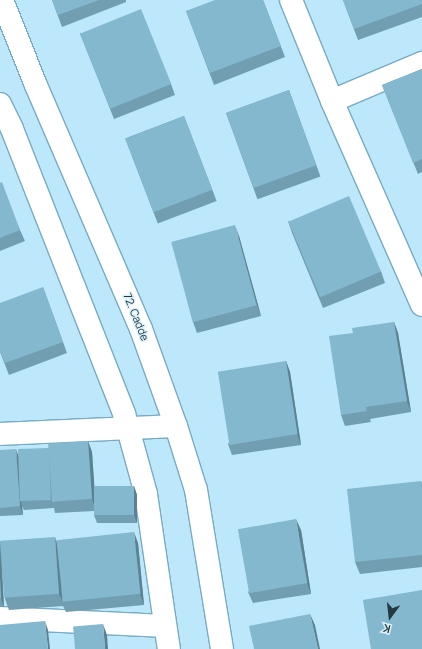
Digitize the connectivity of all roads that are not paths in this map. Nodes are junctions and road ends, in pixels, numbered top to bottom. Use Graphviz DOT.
graph roads {
  1 [pos="2,0"];
  2 [pos="291,0"];
  3 [pos="422,62"];
  4 [pos="332,101"];
  5 [pos="0,104"];
  6 [pos="422,305"];
  7 [pos="176,426"];
  8 [pos="128,428"];
  9 [pos="0,434"];
  10 [pos="0,618"];
  11 [pos="165,626"];
  12 [pos="168,649"];
  13 [pos="222,649"];
  1 -- 7 [label="main road, 72. Cadde"];
  2 -- 4 [label="main road"];
  3 -- 4 [label="main road"];
  4 -- 6 [label="main road"];
  5 -- 8 [label="main road"];
  7 -- 8 [label="main road"];
  7 -- 13 [label="main road, 72. Cadde"];
  8 -- 9 [label="main road"];
  8 -- 11 [label="main road"];
  10 -- 11 [label="main road"];
  11 -- 12 [label="main road"];
}
